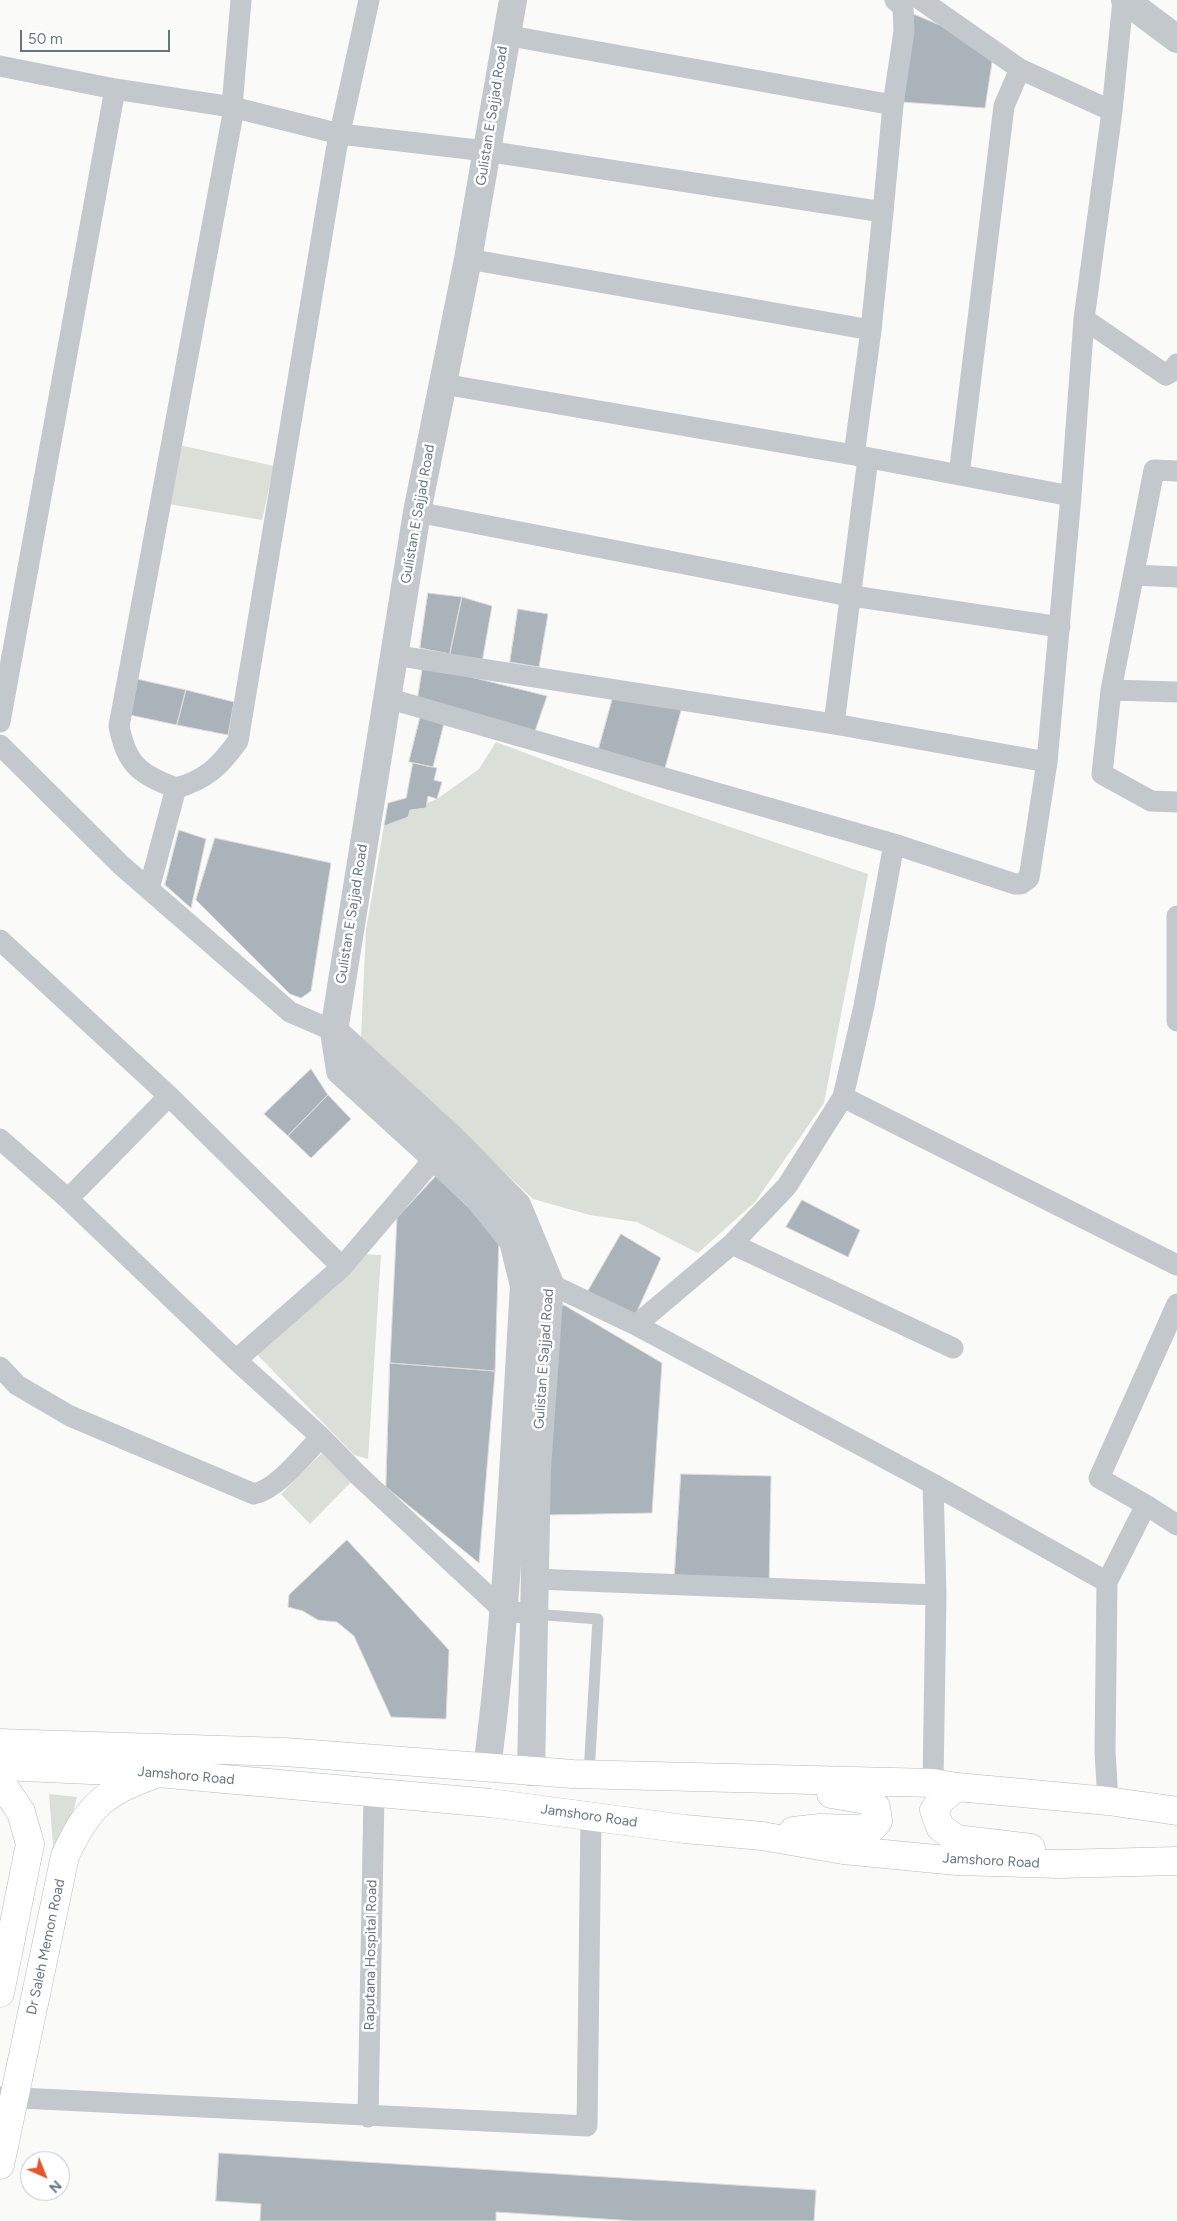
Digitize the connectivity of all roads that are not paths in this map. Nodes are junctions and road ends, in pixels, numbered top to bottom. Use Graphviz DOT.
graph roads {
  1 [pos="241,0"];
  2 [pos="369,0"];
  3 [pos="513,0"];
  4 [pos="895,0"];
  5 [pos="921,0"];
  6 [pos="1124,0"];
  7 [pos="505,35"];
  8 [pos="1177,39"];
  9 [pos="0,66"];
  10 [pos="1020,69"];
  11 [pos="115,89"];
  12 [pos="894,105"];
  13 [pos="1112,111"];
  14 [pos="232,113"];
  15 [pos="340,134"];
  16 [pos="486,151"];
  17 [pos="883,212"];
  18 [pos="468,259"];
  19 [pos="1084,319"];
  20 [pos="871,330"];
  21 [pos="1177,364"];
  22 [pos="443,384"];
  23 [pos="861,456"];
  24 [pos="1177,471"];
  25 [pos="959,476"];
  26 [pos="1071,496"];
  27 [pos="416,512"];
  28 [pos="1134,575"];
  29 [pos="1177,577"];
  30 [pos="851,596"];
  31 [pos="1060,627"];
  32 [pos="393,655"];
  33 [pos="1112,690"];
  34 [pos="1177,692"];
  35 [pos="387,698"];
  36 [pos="0,722"];
  37 [pos="834,724"];
  38 [pos="0,745"];
  39 [pos="1047,762"];
  40 [pos="176,788"];
  41 [pos="1177,802"];
  42 [pos="894,844"];
  43 [pos="149,889"];
  44 [pos="1177,916"];
  45 [pos="0,940"];
  46 [pos="1177,1021"];
  47 [pos="334,1031"];
  48 [pos="169,1096"];
  49 [pos="843,1097"];
  50 [pos="0,1139"];
  51 [pos="443,1148"];
  52 [pos="68,1199"];
  53 [pos="732,1244"];
  54 [pos="1177,1265"];
  55 [pos="342,1266"];
  56 [pos="550,1284"];
  57 [pos="1177,1304"];
  58 [pos="636,1325"];
  59 [pos="953,1348"];
  60 [pos="236,1360"];
  61 [pos="0,1367"];
  62 [pos="322,1437"];
  63 [pos="933,1484"];
  64 [pos="1146,1505"];
  65 [pos="1177,1525"];
  66 [pos="535,1579"];
  67 [pos="1107,1582"];
  68 [pos="936,1595"];
  69 [pos="504,1611"];
  70 [pos="534,1614"];
  71 [pos="0,1743"];
  72 [pos="0,1766"];
  73 [pos="487,1768"];
  74 [pos="531,1772"];
  75 [pos="158,1773"];
  76 [pos="589,1774"];
  77 [pos="711,1778"];
  78 [pos="0,1785"];
  79 [pos="945,1785"];
  80 [pos="374,1794"];
  81 [pos="1108,1801"];
  82 [pos="1177,1811"];
  83 [pos="590,1816"];
  84 [pos="762,1836"];
  85 [pos="1177,1861"];
  86 [pos="1137,1862"];
  87 [pos="0,1993"];
  88 [pos="7,2097"];
  89 [pos="368,2117"];
  90 [pos="0,2165"];
  1 -- 14 [label="street"];
  2 -- 15 [label="street"];
  3 -- 7 [label="street, Gulistan E Sajjad Road"];
  4 -- 12 [label="street"];
  5 -- 10 [label="street"];
  6 -- 8 [label="street"];
  6 -- 13 [label="street"];
  7 -- 12 [label="street"];
  7 -- 16 [label="street, Gulistan E Sajjad Road"];
  9 -- 11 [label="street"];
  10 -- 13 [label="street"];
  10 -- 25 [label="street"];
  11 -- 14 [label="street"];
  11 -- 36 [label="street"];
  12 -- 17 [label="street"];
  13 -- 19 [label="street"];
  14 -- 15 [label="street"];
  14 -- 40 [label="street"];
  15 -- 16 [label="street"];
  15 -- 40 [label="street"];
  16 -- 17 [label="street"];
  16 -- 18 [label="street, Gulistan E Sajjad Road"];
  17 -- 20 [label="street"];
  18 -- 20 [label="street"];
  18 -- 22 [label="street, Gulistan E Sajjad Road"];
  19 -- 21 [label="street"];
  19 -- 26 [label="street"];
  20 -- 23 [label="street"];
  22 -- 23 [label="street"];
  22 -- 27 [label="street, Gulistan E Sajjad Road"];
  23 -- 25 [label="street"];
  23 -- 30 [label="street"];
  24 -- 28 [label="street"];
  25 -- 26 [label="street"];
  26 -- 31 [label="street"];
  27 -- 30 [label="street"];
  27 -- 32 [label="street, Gulistan E Sajjad Road"];
  28 -- 29 [label="street"];
  28 -- 33 [label="street"];
  30 -- 31 [label="street"];
  30 -- 37 [label="street"];
  31 -- 39 [label="street"];
  32 -- 35 [label="street, Gulistan E Sajjad Road"];
  32 -- 37 [label="street"];
  33 -- 34 [label="street"];
  33 -- 41 [label="street"];
  35 -- 42 [label="street"];
  35 -- 47 [label="street, Gulistan E Sajjad Road"];
  37 -- 39 [label="street"];
  38 -- 43 [label="street"];
  39 -- 42 [label="street"];
  40 -- 43 [label="street"];
  42 -- 49 [label="street"];
  43 -- 47 [label="street"];
  44 -- 46 [label="street"];
  45 -- 48 [label="street"];
  47 -- 51 [label="street, Gulistan E Sajjad Road"];
  48 -- 52 [label="street"];
  48 -- 55 [label="street"];
  49 -- 53 [label="street"];
  49 -- 54 [label="street"];
  50 -- 52 [label="street"];
  51 -- 55 [label="street"];
  51 -- 56 [label="street, Gulistan E Sajjad Road"];
  51 -- 69 [label="street, Gulistan E Sajjad Road"];
  52 -- 60 [label="street"];
  53 -- 58 [label="street"];
  53 -- 59 [label="street"];
  55 -- 60 [label="street"];
  56 -- 58 [label="street"];
  56 -- 66 [label="street, Gulistan E Sajjad Road"];
  57 -- 64 [label="street"];
  58 -- 63 [label="street"];
  60 -- 62 [label="street"];
  61 -- 62 [label="street"];
  62 -- 69 [label="street"];
  63 -- 67 [label="street"];
  63 -- 68 [label="street"];
  64 -- 65 [label="street"];
  64 -- 67 [label="street"];
  66 -- 68 [label="street"];
  66 -- 70 [label="street, Gulistan E Sajjad Road"];
  67 -- 81 [label="street"];
  68 -- 79 [label="street"];
  69 -- 70 [label="street"];
  69 -- 73 [label="street, Gulistan E Sajjad Road"];
  70 -- 74 [label="street, Gulistan E Sajjad Road"];
  70 -- 76 [label="lane"];
  71 -- 73 [label="main road, Jamshoro Road"];
  72 -- 75 [label="main road, Jamshoro Road"];
  73 -- 74 [label="main road, Jamshoro Road"];
  74 -- 76 [label="main road, Jamshoro Road"];
  75 -- 80 [label="main road, Jamshoro Road"];
  75 -- 88 [label="main road, Dr Saleh Memon Road"];
  76 -- 77 [label="main road, Jamshoro Road"];
  77 -- 79 [label="main road, Jamshoro Road"];
  77 -- 84 [label="main road"];
  78 -- 87 [label="main road"];
  79 -- 81 [label="main road, Jamshoro Road"];
  79 -- 86 [label="main road"];
  80 -- 83 [label="main road, Jamshoro Road"];
  80 -- 89 [label="street, Raputana Hospital Road"];
  81 -- 82 [label="main road, Jamshoro Road"];
  83 -- 84 [label="main road, Jamshoro Road"];
  83 -- 89 [label="street"];
  84 -- 86 [label="main road, Jamshoro Road"];
  85 -- 86 [label="main road, Jamshoro Road"];
  88 -- 89 [label="street"];
  88 -- 90 [label="main road, Dr Saleh Memon Road"];
}
